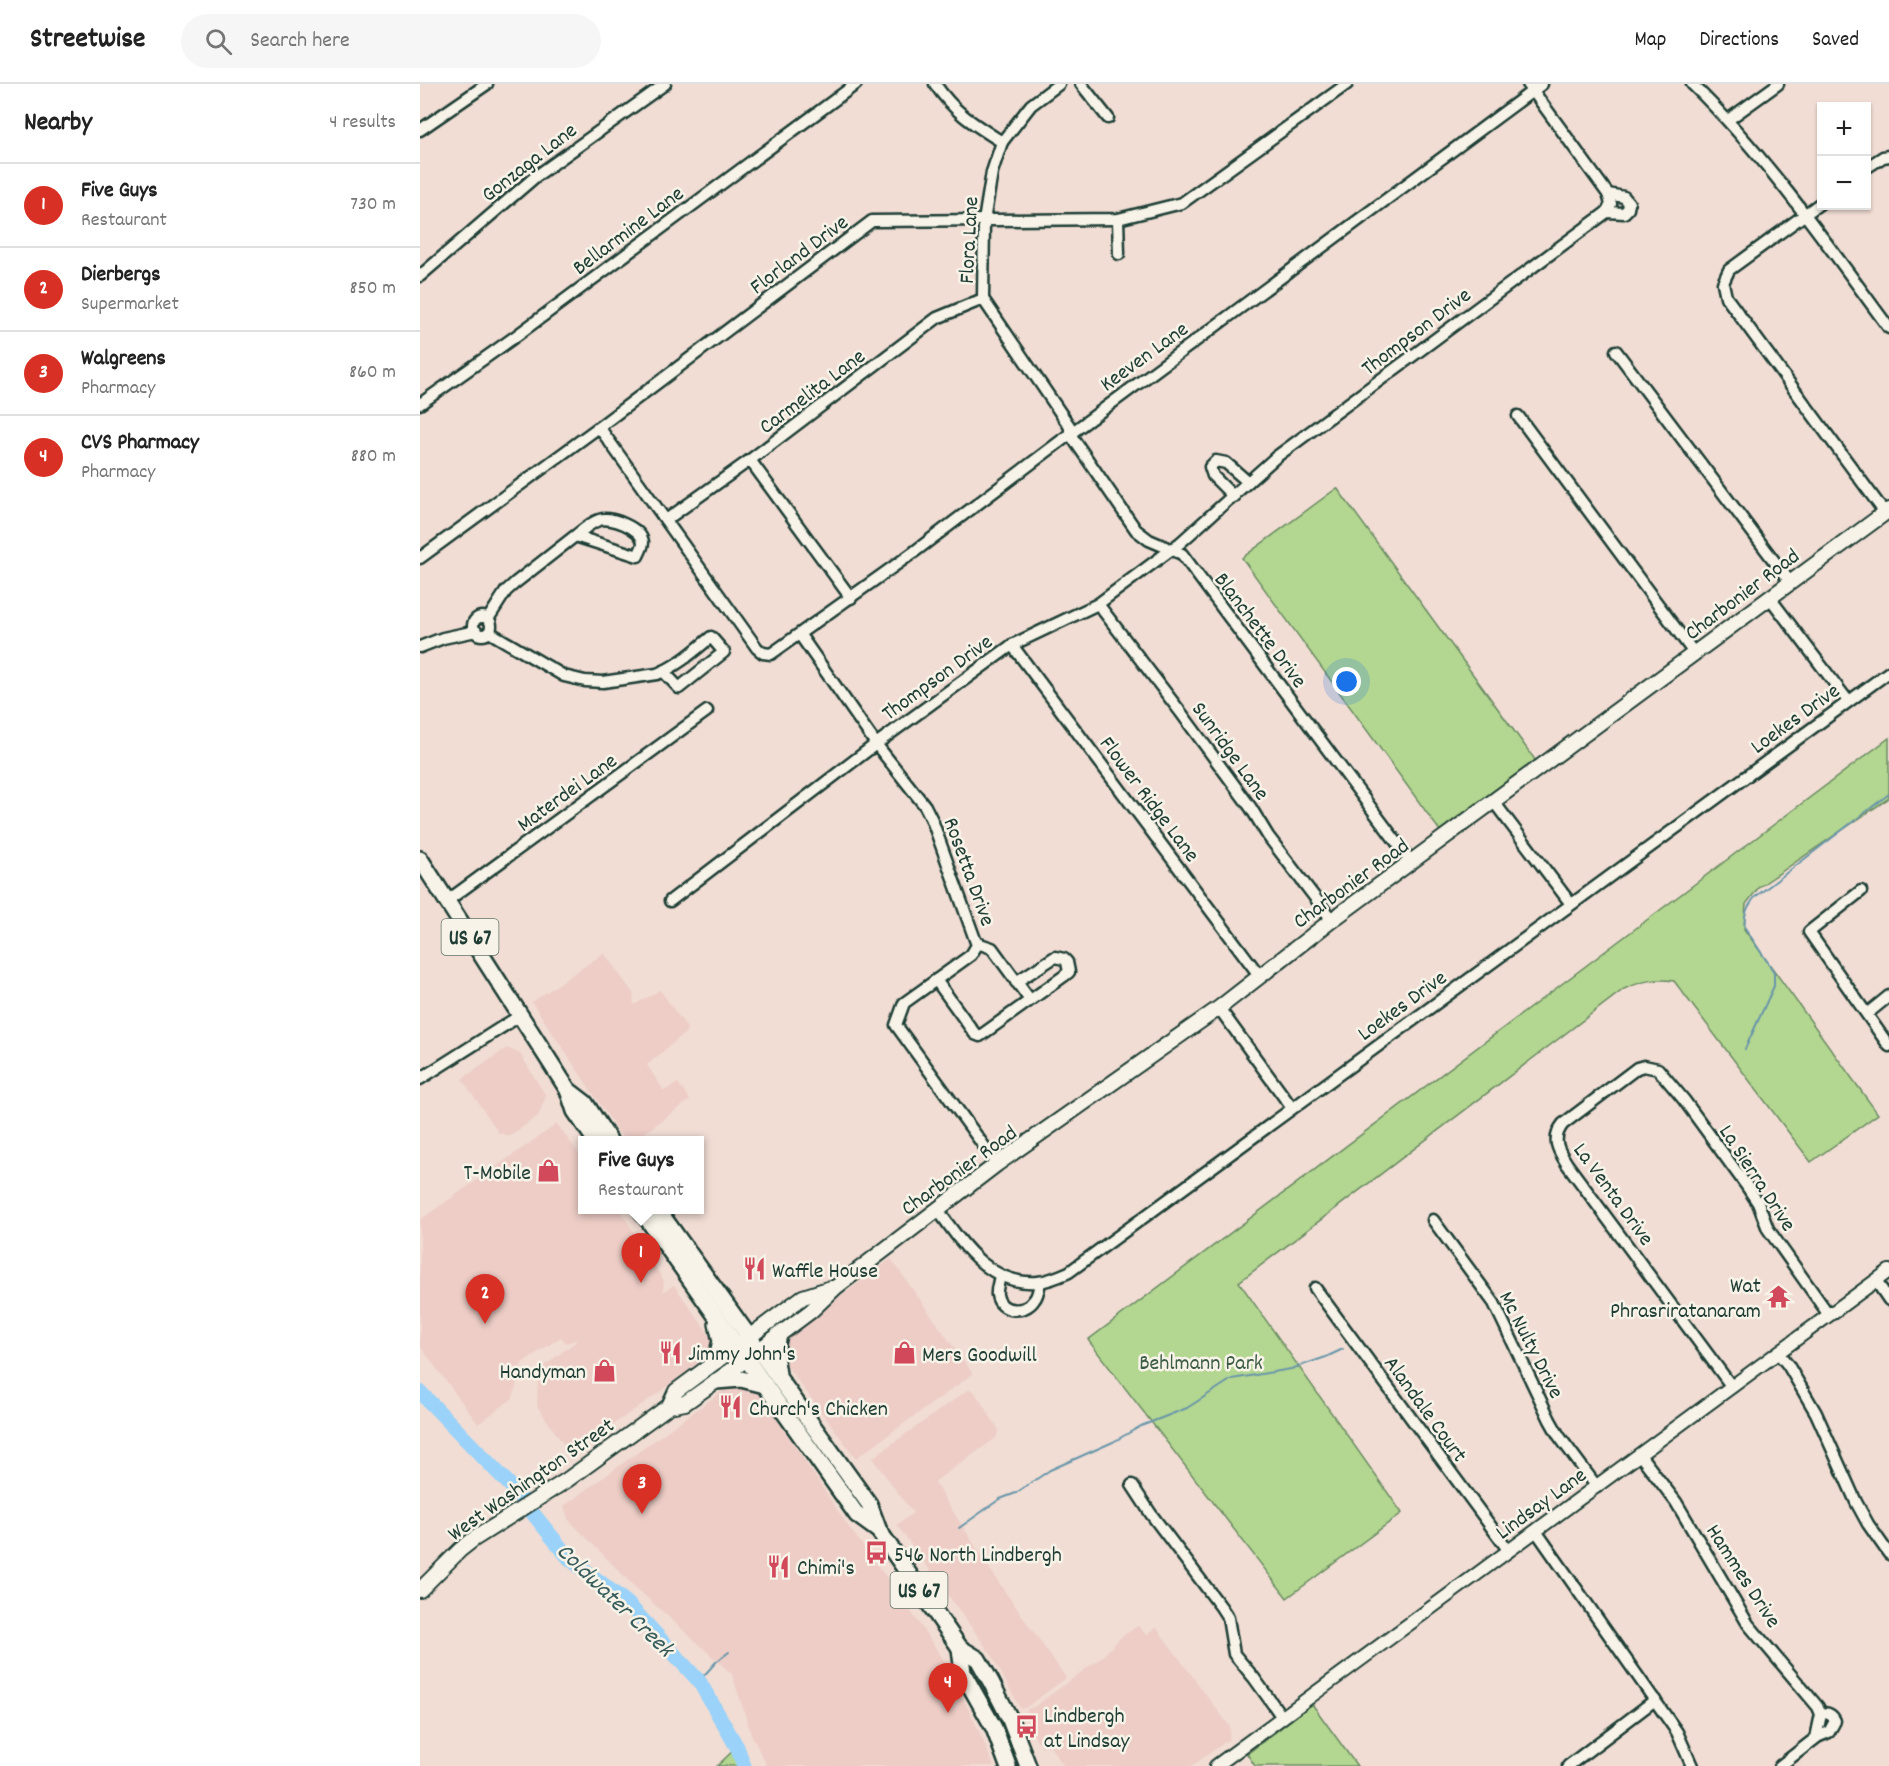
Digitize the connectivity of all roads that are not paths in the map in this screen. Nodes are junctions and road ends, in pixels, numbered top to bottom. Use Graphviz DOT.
graph roads {
  1 [pos="487,84"];
  2 [pos="665,84"];
  3 [pos="856,84"];
  4 [pos="934,84"];
  5 [pos="1059,84"];
  6 [pos="1081,84"];
  7 [pos="1347,84"];
  8 [pos="1542,84"];
  9 [pos="1692,84"];
  10 [pos="1778,84"];
  11 [pos="1530,88"];
  12 [pos="1108,118"];
  13 [pos="1728,120"];
  14 [pos="420,130"];
  15 [pos="1002,142"];
  16 [pos="1889,156"];
  17 [pos="1871,165"];
  18 [pos="1817,205"];
  19 [pos="1805,214"];
  20 [pos="1118,219"];
  21 [pos="984,221"];
  22 [pos="1119,254"];
  23 [pos="420,276"];
  24 [pos="983,299"];
  25 [pos="1889,328"];
  26 [pos="1616,351"];
  27 [pos="420,404"];
  28 [pos="1518,416"];
  29 [pos="599,427"];
  30 [pos="1070,434"];
  31 [pos="750,460"];
  32 [pos="1248,482"];
  33 [pos="1234,496"];
  34 [pos="1887,511"];
  35 [pos="666,520"];
  36 [pos="575,536"];
  37 [pos="1170,550"];
  38 [pos="420,558"];
  39 [pos="1790,582"];
  40 [pos="851,598"];
  41 [pos="1770,598"];
  42 [pos="1098,604"];
  43 [pos="488,619"];
  44 [pos="476,631"];
  45 [pos="489,632"];
  46 [pos="800,635"];
  47 [pos="1012,645"];
  48 [pos="420,647"];
  49 [pos="1694,653"];
  50 [pos="663,671"];
  51 [pos="1889,672"];
  52 [pos="1848,701"];
  53 [pos="707,711"];
  54 [pos="876,744"];
  55 [pos="1494,802"];
  56 [pos="420,859"];
  57 [pos="1412,863"];
  58 [pos="1861,891"];
  59 [pos="447,901"];
  60 [pos="670,901"];
  61 [pos="1571,904"];
  62 [pos="1332,920"];
  63 [pos="977,943"];
  64 [pos="1259,975"];
  65 [pos="936,980"];
  66 [pos="1016,982"];
  67 [pos="1889,996"];
  68 [pos="1030,1000"];
  69 [pos="1219,1008"];
  70 [pos="1868,1013"];
  71 [pos="521,1015"];
  72 [pos="1889,1046"];
  73 [pos="1650,1067"];
  74 [pos="420,1079"];
  75 [pos="568,1090"];
  76 [pos="1293,1108"];
  77 [pos="592,1136"];
  78 [pos="606,1136"];
  79 [pos="998,1164"];
  80 [pos="938,1210"];
  81 [pos="644,1214"];
  82 [pos="662,1214"];
  83 [pos="1433,1220"];
  84 [pos="1889,1271"];
  85 [pos="1000,1276"];
  86 [pos="1876,1281"];
  87 [pos="1040,1282"];
  88 [pos="836,1287"];
  89 [pos="1315,1288"];
  90 [pos="1889,1300"];
  91 [pos="1829,1315"];
  92 [pos="716,1317"];
  93 [pos="779,1334"];
  94 [pos="754,1343"];
  95 [pos="741,1353"];
  96 [pos="1778,1353"];
  97 [pos="716,1361"];
  98 [pos="778,1377"];
  99 [pos="716,1381"];
  100 [pos="765,1386"];
  101 [pos="1732,1387"];
  102 [pos="669,1406"];
  103 [pos="1640,1455"];
  104 [pos="1132,1485"];
  105 [pos="1597,1487"];
  106 [pos="879,1531"];
  107 [pos="1536,1531"];
  108 [pos="1509,1551"];
  109 [pos="1889,1554"];
  110 [pos="420,1590"];
  111 [pos="960,1648"];
  112 [pos="1654,1700"];
  113 [pos="1282,1717"];
  114 [pos="1008,1766"];
  115 [pos="1028,1766"];
  116 [pos="1216,1766"];
  117 [pos="1568,1766"];
  118 [pos="1692,1766"];
  119 [pos="1780,1766"];
  1 -- 14 [label="street"];
  2 -- 23 [label="street, Gonzaga Lane"];
  3 -- 27 [label="street, Bellarmine Lane"];
  4 -- 15 [label="street"];
  5 -- 15 [label="street, Flora Lane"];
  6 -- 12 [label="street"];
  7 -- 20 [label="street, Florland Drive"];
  8 -- 11 [label="street, Keeven Lane"];
  9 -- 13 [label="street"];
  10 -- 13 [label="street"];
  11 -- 30 [label="street, Keeven Lane"];
  11 -- 32 [label="street, Thompson Drive"];
  13 -- 19 [label="street"];
  15 -- 21 [label="street, Flora Lane"];
  16 -- 17 [label="street"];
  18 -- 19 [label="street"];
  19 -- 25 [label="street"];
  19 -- 34 [label="street"];
  20 -- 21 [label="street, Florland Drive"];
  20 -- 22 [label="street"];
  21 -- 24 [label="street, Flora Lane"];
  21 -- 29 [label="street, Florland Drive"];
  24 -- 30 [label="street, Flora Lane"];
  24 -- 31 [label="street, Carmelita Lane"];
  26 -- 39 [label="street"];
  28 -- 49 [label="street"];
  29 -- 35 [label="street"];
  29 -- 38 [label="street, Florland Drive"];
  30 -- 37 [label="street, Blanchette Drive"];
  30 -- 40 [label="street, Keeven Lane"];
  31 -- 35 [label="street, Carmelita Lane"];
  31 -- 40 [label="street"];
  32 -- 33 [label="street, Thompson Drive"];
  32 -- 33 [label="street"];
  33 -- 37 [label="street, Thompson Drive"];
  34 -- 39 [label="main road, Charbonier Road"];
  35 -- 46 [label="street, Keeven Lane"];
  36 -- 36 [label="street"];
  36 -- 43 [label="street"];
  37 -- 42 [label="street, Thompson Drive"];
  37 -- 57 [label="street, Blanchette Drive"];
  39 -- 41 [label="main road, Charbonier Road"];
  40 -- 46 [label="street, Keeven Lane"];
  41 -- 49 [label="main road, Charbonier Road"];
  41 -- 52 [label="street"];
  42 -- 47 [label="street, Thompson Drive"];
  42 -- 62 [label="street, Sunridge Lane"];
  43 -- 44 [label="street"];
  43 -- 45 [label="street"];
  44 -- 45 [label="street"];
  44 -- 48 [label="street"];
  45 -- 50 [label="street"];
  46 -- 54 [label="street, Rosetta Drive"];
  47 -- 54 [label="street, Thompson Drive"];
  47 -- 64 [label="street, Flower Ridge Lane"];
  49 -- 55 [label="main road, Charbonier Road"];
  50 -- 50 [label="street"];
  51 -- 52 [label="street, Loekes Drive"];
  52 -- 61 [label="street, Loekes Drive"];
  53 -- 59 [label="street, Materdei Lane"];
  54 -- 60 [label="street, Thompson Drive"];
  54 -- 63 [label="street, Rosetta Drive"];
  55 -- 57 [label="main road, Charbonier Road"];
  55 -- 61 [label="street"];
  56 -- 59 [label="main road, US 67"];
  57 -- 62 [label="main road, Charbonier Road"];
  58 -- 70 [label="street"];
  59 -- 71 [label="main road, US 67"];
  61 -- 76 [label="street, Loekes Drive"];
  62 -- 64 [label="main road, Charbonier Road"];
  63 -- 65 [label="street, Rosetta Drive"];
  63 -- 66 [label="street"];
  64 -- 69 [label="main road, Charbonier Road"];
  65 -- 68 [label="street"];
  65 -- 79 [label="street, Rosetta Drive"];
  66 -- 68 [label="street"];
  66 -- 68 [label="street"];
  67 -- 70 [label="street"];
  69 -- 76 [label="street"];
  69 -- 79 [label="main road, Charbonier Road"];
  70 -- 72 [label="street"];
  71 -- 74 [label="street"];
  71 -- 75 [label="main road, US 67"];
  73 -- 91 [label="street, La Sierra Drive"];
  73 -- 101 [label="street, La Venta Drive"];
  75 -- 77 [label="main road, US 67"];
  75 -- 78 [label="main road, US 67"];
  76 -- 87 [label="street, Loekes Drive"];
  79 -- 80 [label="main road, Charbonier Road"];
  80 -- 85 [label="street, Loekes Drive"];
  80 -- 88 [label="main road, Charbonier Road"];
  81 -- 92 [label="main road, US 67"];
  82 -- 94 [label="main road, US 67"];
  83 -- 105 [label="street, Mc Nulty Drive"];
  84 -- 86 [label="street, Lindsay Lane"];
  85 -- 87 [label="street, Loekes Drive"];
  85 -- 87 [label="street"];
  86 -- 90 [label="street"];
  86 -- 91 [label="street, Lindsay Lane"];
  88 -- 93 [label="main road, Charbonier Road"];
  88 -- 94 [label="main road, Charbonier Road"];
  89 -- 108 [label="street, Alandale Court"];
  91 -- 96 [label="street, Lindsay Lane"];
  92 -- 95 [label="main road, US 67"];
  92 -- 97 [label="main road"];
  93 -- 94 [label="main road, Charbonier Road"];
  93 -- 98 [label="main road"];
  94 -- 95 [label="main road, Charbonier Road"];
  94 -- 98 [label="main road, US 67"];
  95 -- 97 [label="main road, West Washington Street"];
  95 -- 99 [label="main road, West Washington Street"];
  95 -- 100 [label="main road, US 67"];
  96 -- 101 [label="street, Lindsay Lane"];
  96 -- 109 [label="street"];
  97 -- 102 [label="main road, West Washington Street"];
  98 -- 106 [label="main road, US 67"];
  99 -- 100 [label="main road"];
  99 -- 102 [label="main road, West Washington Street"];
  100 -- 106 [label="main road, US 67"];
  101 -- 103 [label="street, Lindsay Lane"];
  102 -- 110 [label="main road, West Washington Street"];
  103 -- 105 [label="street, Lindsay Lane"];
  103 -- 119 [label="street, Hammes Drive"];
  104 -- 113 [label="street"];
  105 -- 107 [label="street, Lindsay Lane"];
  106 -- 111 [label="main road, US 67"];
  107 -- 108 [label="street, Lindsay Lane"];
  107 -- 112 [label="street"];
  108 -- 113 [label="street, Lindsay Lane"];
  111 -- 114 [label="main road, US 67"];
  111 -- 115 [label="main road, US 67"];
  112 -- 117 [label="street"];
  112 -- 118 [label="street"];
  113 -- 116 [label="street, Lindsay Lane"];
}
